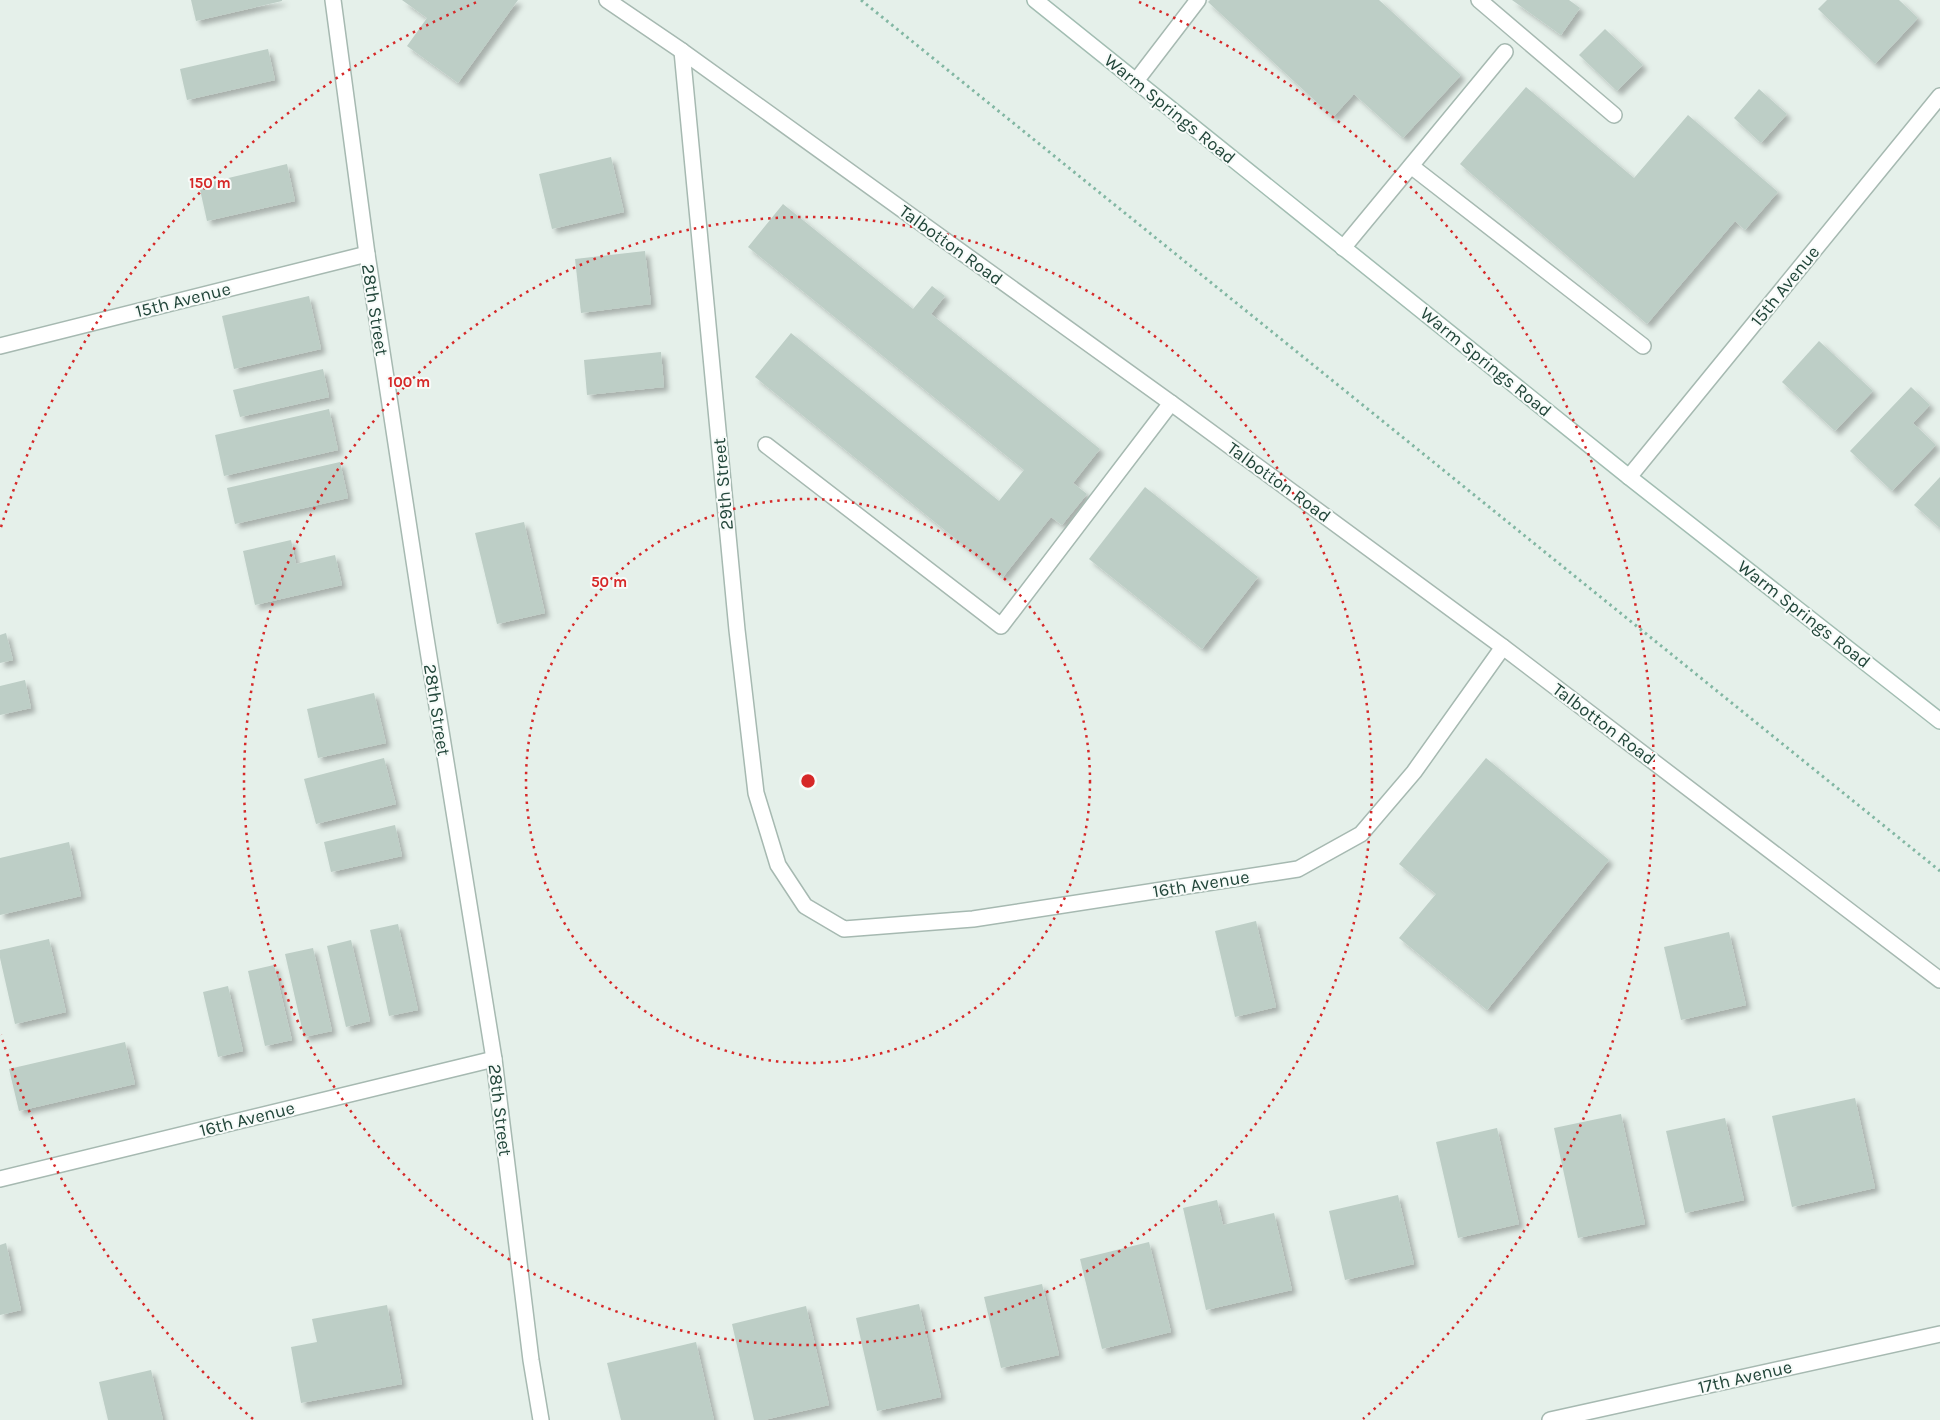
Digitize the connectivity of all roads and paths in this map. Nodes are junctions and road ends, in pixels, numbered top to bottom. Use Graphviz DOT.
graph roads {
  1 [pos="333,0"];
  2 [pos="608,0"];
  3 [pos="861,0"];
  4 [pos="1035,0"];
  5 [pos="1198,0"];
  6 [pos="1479,0"];
  7 [pos="682,51"];
  8 [pos="1506,52"];
  9 [pos="1136,81"];
  10 [pos="1940,96"];
  11 [pos="1614,115"];
  12 [pos="1411,166"];
  13 [pos="1344,248"];
  14 [pos="367,254"];
  15 [pos="0,346"];
  16 [pos="1643,346"];
  17 [pos="1171,403"];
  18 [pos="766,445"];
  19 [pos="1629,477"];
  20 [pos="1503,647"];
  21 [pos="1940,721"];
  22 [pos="1940,870"];
  23 [pos="806,906"];
  24 [pos="1940,980"];
  25 [pos="494,1059"];
  26 [pos="0,1179"];
  27 [pos="1940,1334"];
  28 [pos="540,1420"];
  29 [pos="1550,1420"];
  1 -- 14 [label="street, 28th Street"];
  2 -- 7 [label="street, Talbotton Road"];
  3 -- 22 [label="path"];
  4 -- 9 [label="street, Warm Springs Road"];
  5 -- 9 [label="street"];
  6 -- 11 [label="street"];
  7 -- 17 [label="street, Talbotton Road"];
  7 -- 23 [label="street, 29th Street"];
  8 -- 12 [label="street"];
  9 -- 13 [label="street, Warm Springs Road"];
  10 -- 19 [label="street, 15th Avenue"];
  12 -- 13 [label="street"];
  12 -- 16 [label="street"];
  13 -- 19 [label="street, Warm Springs Road"];
  14 -- 15 [label="street, 15th Avenue"];
  14 -- 25 [label="street, 28th Street"];
  17 -- 18 [label="street"];
  17 -- 20 [label="street, Talbotton Road"];
  19 -- 21 [label="street, Warm Springs Road"];
  20 -- 23 [label="street, 16th Avenue"];
  20 -- 24 [label="street, Talbotton Road"];
  25 -- 26 [label="street, 16th Avenue"];
  25 -- 28 [label="street, 28th Street"];
  27 -- 29 [label="street, 17th Avenue"];
}
